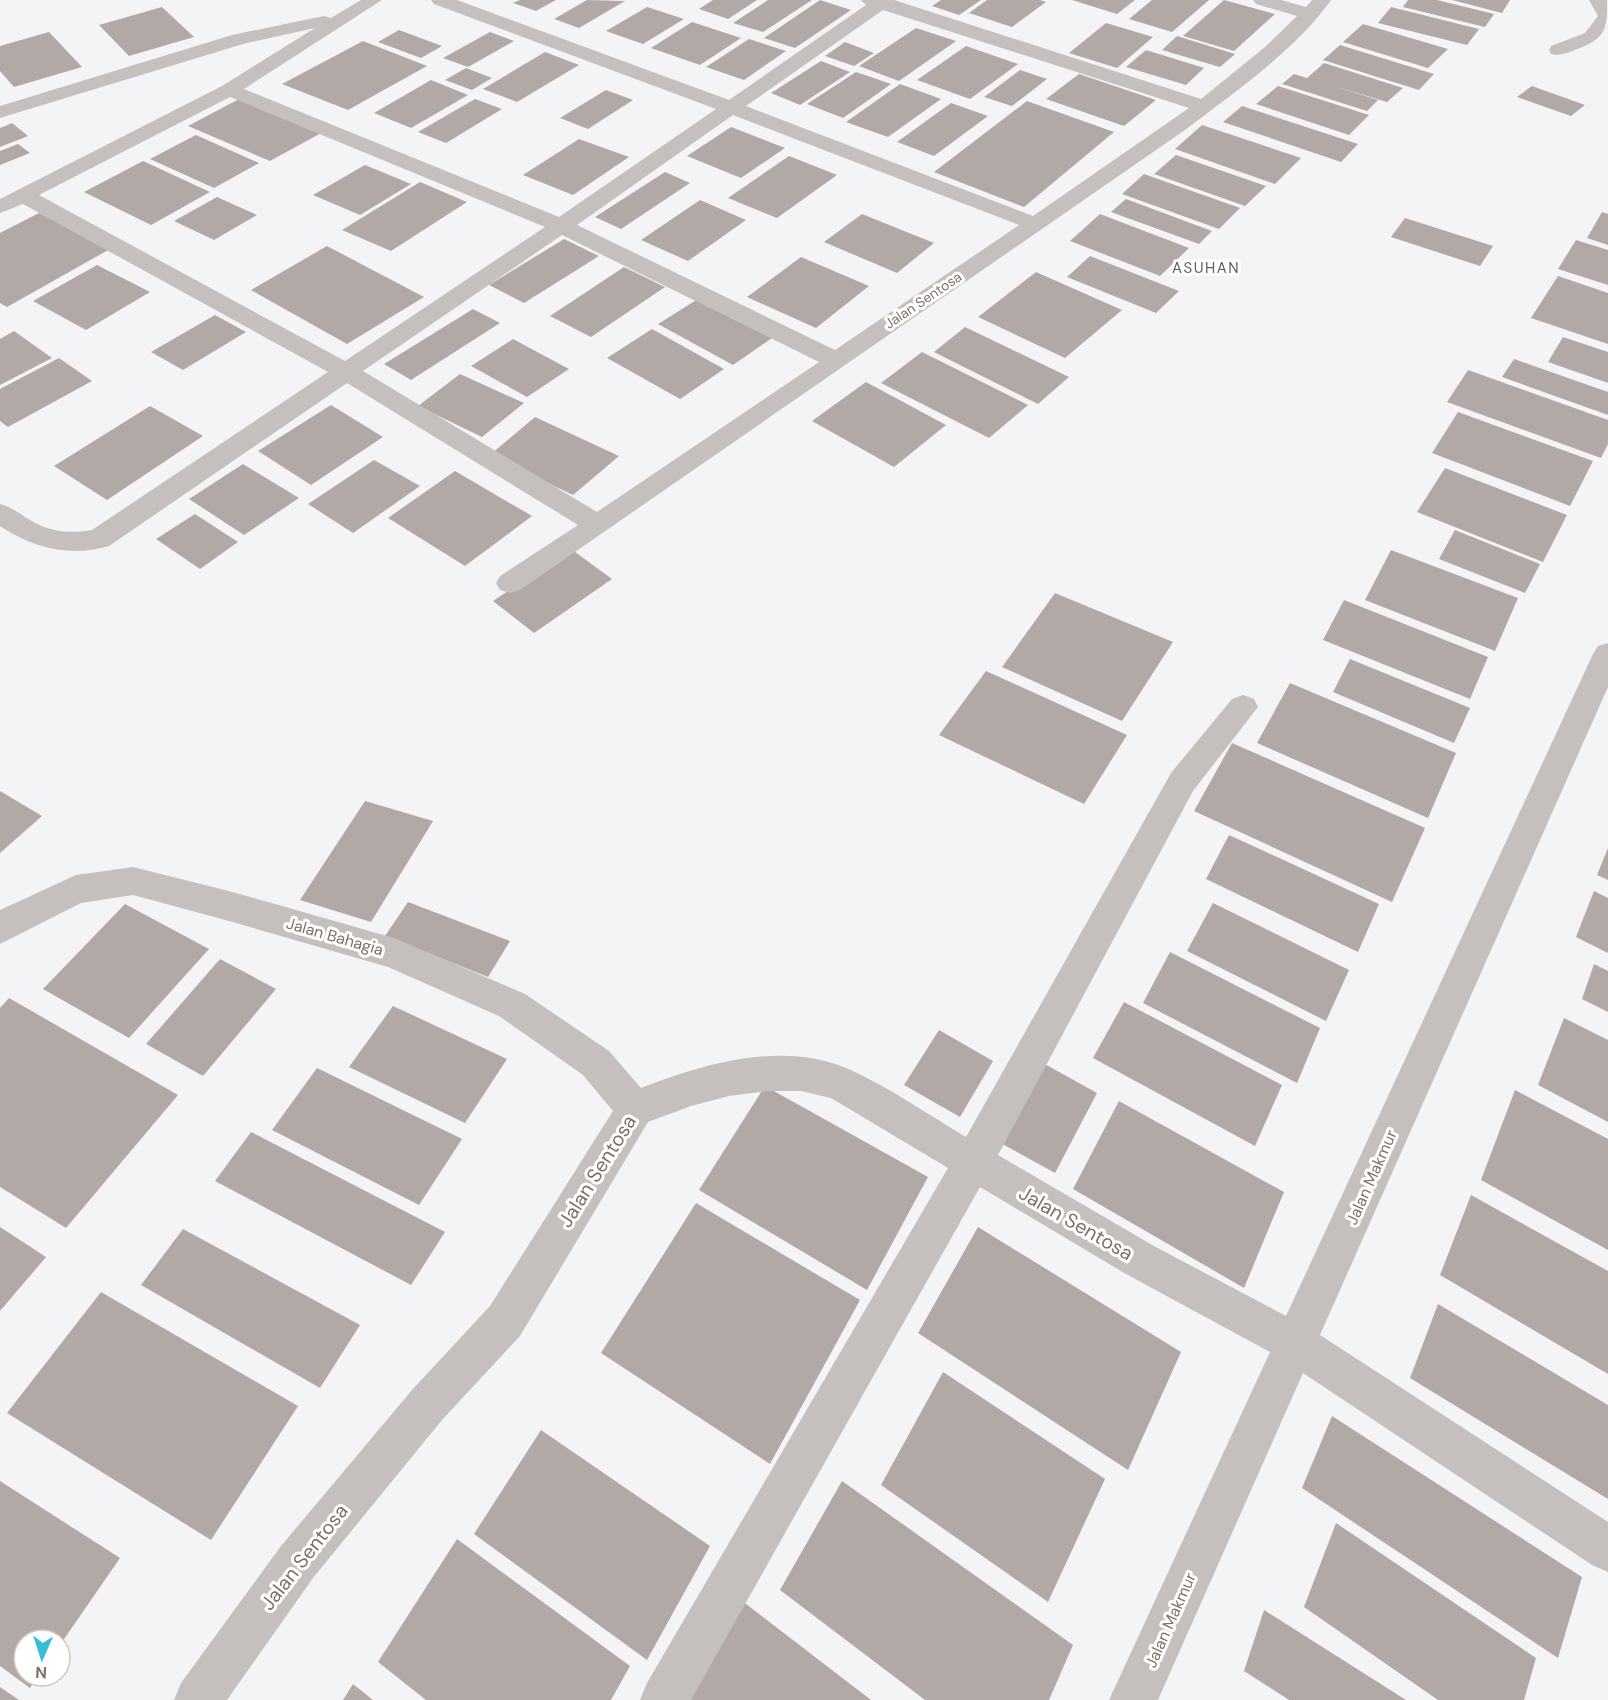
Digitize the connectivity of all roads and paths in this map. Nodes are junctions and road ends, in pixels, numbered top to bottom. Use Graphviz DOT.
graph roads {
  1 [pos="373,0"];
  2 [pos="440,0"];
  3 [pos="1262,0"];
  4 [pos="1598,0"];
  5 [pos="879,1"];
  6 [pos="1316,7"];
  7 [pos="349,15"];
  8 [pos="1558,50"];
  9 [pos="229,90"];
  10 [pos="1204,106"];
  11 [pos="733,108"];
  12 [pos="0,112"];
  13 [pos="23,195"];
  14 [pos="0,207"];
  15 [pos="1035,224"];
  16 [pos="561,226"];
  17 [pos="835,360"];
  18 [pos="347,372"];
  19 [pos="0,513"];
  20 [pos="598,525"];
  21 [pos="510,583"];
  22 [pos="1608,654"];
  23 [pos="1244,707"];
  24 [pos="0,929"];
  25 [pos="635,1109"];
  26 [pos="973,1162"];
  27 [pos="1295,1343"];
  28 [pos="1608,1549"];
  29 [pos="198,1700"];
  30 [pos="664,1700"];
  31 [pos="1133,1700"];
  1 -- 7 [label="street"];
  2 -- 11 [label="street"];
  3 -- 6 [label="street"];
  4 -- 8 [label="street"];
  5 -- 10 [label="street"];
  5 -- 11 [label="street"];
  6 -- 10 [label="street, Jalan Sentosa"];
  7 -- 9 [label="street"];
  7 -- 12 [label="street"];
  9 -- 13 [label="street"];
  9 -- 16 [label="street"];
  10 -- 15 [label="street, Jalan Sentosa"];
  11 -- 15 [label="street"];
  11 -- 16 [label="street"];
  13 -- 14 [label="street"];
  13 -- 18 [label="street"];
  15 -- 17 [label="street, Jalan Sentosa"];
  16 -- 17 [label="street"];
  16 -- 18 [label="street"];
  17 -- 20 [label="street, Jalan Sentosa"];
  18 -- 19 [label="street"];
  18 -- 20 [label="street"];
  20 -- 21 [label="street, Jalan Sentosa"];
  22 -- 27 [label="street, Jalan Makmur"];
  23 -- 26 [label="street"];
  24 -- 25 [label="street, Jalan Bahagia"];
  25 -- 26 [label="street, Jalan Sentosa"];
  25 -- 29 [label="street, Jalan Sentosa"];
  26 -- 27 [label="street, Jalan Sentosa"];
  26 -- 30 [label="street"];
  27 -- 28 [label="street, Jalan Sentosa"];
  27 -- 31 [label="street, Jalan Makmur"];
}
